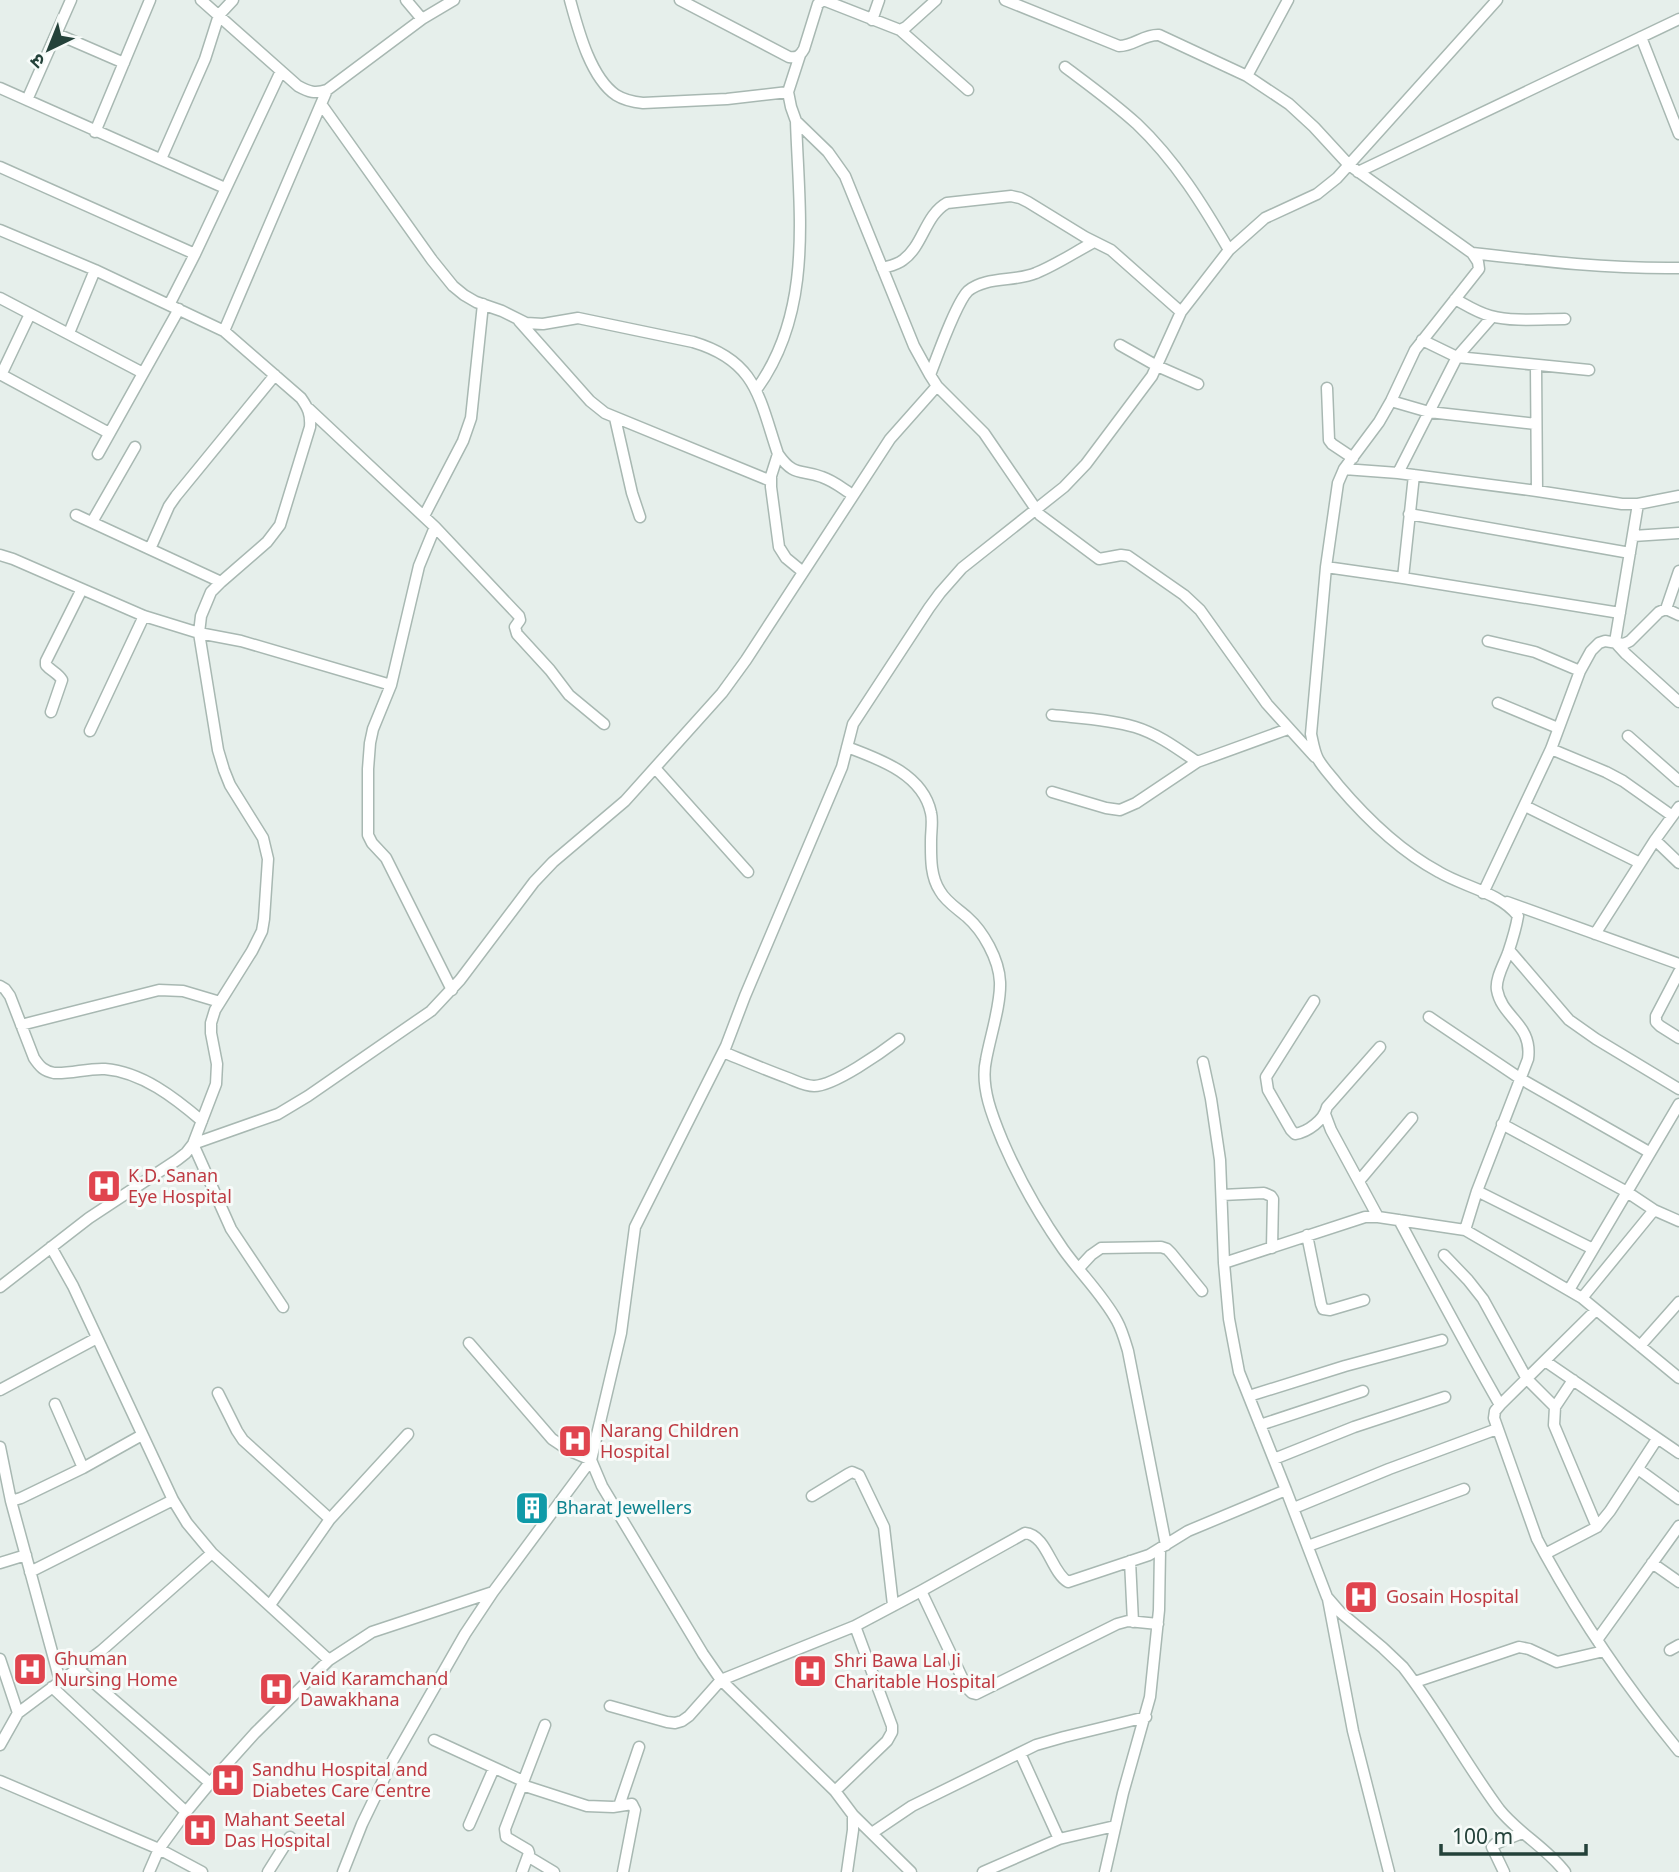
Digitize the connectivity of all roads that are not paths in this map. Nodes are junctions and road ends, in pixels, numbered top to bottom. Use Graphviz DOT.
graph roads {
  1 [pos="71,0"];
  2 [pos="150,0"];
  3 [pos="201,0"];
  4 [pos="233,0"];
  5 [pos="406,0"];
  6 [pos="454,0"];
  7 [pos="570,0"];
  8 [pos="680,0"];
  9 [pos="879,0"];
  10 [pos="936,0"];
  11 [pos="1004,0"];
  12 [pos="1038,0"];
  13 [pos="1288,0"];
  14 [pos="1497,0"];
  15 [pos="818,2"];
  16 [pos="1035,12"];
  17 [pos="219,15"];
  18 [pos="422,19"];
  19 [pos="1679,19"];
  20 [pos="872,20"];
  21 [pos="900,30"];
  22 [pos="57,34"];
  23 [pos="1641,37"];
  24 [pos="800,55"];
  25 [pos="124,63"];
  26 [pos="1065,66"];
  27 [pos="281,71"];
  28 [pos="1247,76"];
  29 [pos="0,88"];
  30 [pos="327,90"];
  31 [pos="968,90"];
  32 [pos="788,92"];
  33 [pos="27,100"];
  34 [pos="321,104"];
  35 [pos="796,121"];
  36 [pos="95,132"];
  37 [pos="1679,134"];
  38 [pos="1375,136"];
  39 [pos="1389,156"];
  40 [pos="161,159"];
  41 [pos="0,167"];
  42 [pos="1354,169"];
  43 [pos="225,188"];
  44 [pos="0,230"];
  45 [pos="1094,242"];
  46 [pos="1229,250"];
  47 [pos="1472,253"];
  48 [pos="195,254"];
  49 [pos="882,268"];
  50 [pos="1679,268"];
  51 [pos="95,270"];
  52 [pos="0,298"];
  53 [pos="1455,299"];
  54 [pos="483,304"];
  55 [pos="174,307"];
  56 [pos="1181,312"];
  57 [pos="30,314"];
  58 [pos="1492,317"];
  59 [pos="1565,319"];
  60 [pos="519,321"];
  61 [pos="223,331"];
  62 [pos="69,333"];
  63 [pos="1422,340"];
  64 [pos="1120,345"];
  65 [pos="1457,357"];
  66 [pos="1157,366"];
  67 [pos="1536,366"];
  68 [pos="1590,370"];
  69 [pos="143,373"];
  70 [pos="0,374"];
  71 [pos="275,375"];
  72 [pos="930,375"];
  73 [pos="1198,384"];
  74 [pos="937,386"];
  75 [pos="1327,388"];
  76 [pos="756,390"];
  77 [pos="1391,401"];
  78 [pos="309,409"];
  79 [pos="1429,412"];
  80 [pos="615,418"];
  81 [pos="1536,424"];
  82 [pos="109,433"];
  83 [pos="135,447"];
  84 [pos="97,454"];
  85 [pos="778,454"];
  86 [pos="1353,458"];
  87 [pos="1345,469"];
  88 [pos="1398,473"];
  89 [pos="1414,475"];
  90 [pos="771,481"];
  91 [pos="1537,491"];
  92 [pos="853,495"];
  93 [pos="1679,496"];
  94 [pos="1638,504"];
  95 [pos="1036,510"];
  96 [pos="1409,514"];
  97 [pos="76,515"];
  98 [pos="424,516"];
  99 [pos="640,517"];
  100 [pos="92,522"];
  101 [pos="435,527"];
  102 [pos="1679,533"];
  103 [pos="1633,536"];
  104 [pos="150,549"];
  105 [pos="1630,553"];
  106 [pos="0,555"];
  107 [pos="1326,567"];
  108 [pos="1679,571"];
  109 [pos="803,572"];
  110 [pos="1403,578"];
  111 [pos="220,582"];
  112 [pos="82,589"];
  113 [pos="1666,609"];
  114 [pos="1620,613"];
  115 [pos="1679,615"];
  116 [pos="144,616"];
  117 [pos="199,633"];
  118 [pos="1488,641"];
  119 [pos="1615,642"];
  120 [pos="1580,671"];
  121 [pos="391,685"];
  122 [pos="1679,702"];
  123 [pos="1498,703"];
  124 [pos="51,712"];
  125 [pos="1052,715"];
  126 [pos="604,724"];
  127 [pos="1558,727"];
  128 [pos="1288,729"];
  129 [pos="90,731"];
  130 [pos="1628,736"];
  131 [pos="847,747"];
  132 [pos="1551,749"];
  133 [pos="1319,761"];
  134 [pos="1198,762"];
  135 [pos="655,768"];
  136 [pos="1679,781"];
  137 [pos="1052,792"];
  138 [pos="1525,806"];
  139 [pos="1675,811"];
  140 [pos="1655,840"];
  141 [pos="1640,863"];
  142 [pos="1679,863"];
  143 [pos="748,872"];
  144 [pos="1483,893"];
  145 [pos="1495,898"];
  146 [pos="1595,934"];
  147 [pos="1509,950"];
  148 [pos="1679,964"];
  149 [pos="1679,972"];
  150 [pos="0,986"];
  151 [pos="452,990"];
  152 [pos="220,1002"];
  153 [pos="1314,1002"];
  154 [pos="1429,1017"];
  155 [pos="21,1025"];
  156 [pos="1679,1038"];
  157 [pos="899,1040"];
  158 [pos="1380,1048"];
  159 [pos="723,1052"];
  160 [pos="1203,1062"];
  161 [pos="1521,1079"];
  162 [pos="1679,1089"];
  163 [pos="1679,1104"];
  164 [pos="1325,1114"];
  165 [pos="1412,1118"];
  166 [pos="202,1121"];
  167 [pos="1502,1124"];
  168 [pos="192,1144"];
  169 [pos="1650,1152"];
  170 [pos="1359,1181"];
  171 [pos="1477,1191"];
  172 [pos="1627,1192"];
  173 [pos="1222,1195"];
  174 [pos="1654,1210"];
  175 [pos="1378,1217"];
  176 [pos="1398,1220"];
  177 [pos="1679,1221"];
  178 [pos="1465,1230"];
  179 [pos="1307,1235"];
  180 [pos="51,1247"];
  181 [pos="1272,1248"];
  182 [pos="1593,1249"];
  183 [pos="1444,1255"];
  184 [pos="1224,1263"];
  185 [pos="1079,1268"];
  186 [pos="0,1287"];
  187 [pos="1569,1290"];
  188 [pos="1202,1291"];
  189 [pos="1582,1298"];
  190 [pos="1363,1300"];
  191 [pos="1679,1302"];
  192 [pos="283,1307"];
  193 [pos="1597,1310"];
  194 [pos="97,1338"];
  195 [pos="1442,1340"];
  196 [pos="468,1343"];
  197 [pos="1640,1346"];
  198 [pos="1545,1361"];
  199 [pos="1678,1374"];
  200 [pos="1527,1379"];
  201 [pos="1573,1380"];
  202 [pos="0,1390"];
  203 [pos="1363,1391"];
  204 [pos="218,1393"];
  205 [pos="1249,1396"];
  206 [pos="1445,1397"];
  207 [pos="55,1404"];
  208 [pos="1500,1405"];
  209 [pos="1555,1407"];
  210 [pos="1260,1425"];
  211 [pos="1497,1429"];
  212 [pos="408,1434"];
  213 [pos="142,1435"];
  214 [pos="1657,1439"];
  215 [pos="0,1447"];
  216 [pos="1679,1453"];
  217 [pos="1274,1459"];
  218 [pos="591,1460"];
  219 [pos="83,1468"];
  220 [pos="1637,1469"];
  221 [pos="1464,1489"];
  222 [pos="1286,1490"];
  223 [pos="812,1496"];
  224 [pos="1679,1499"];
  225 [pos="173,1500"];
  226 [pos="11,1501"];
  227 [pos="1294,1508"];
  228 [pos="330,1519"];
  229 [pos="1679,1525"];
  230 [pos="1597,1527"];
  231 [pos="1308,1546"];
  232 [pos="1163,1547"];
  233 [pos="212,1553"];
  234 [pos="26,1555"];
  235 [pos="1545,1555"];
  236 [pos="1130,1561"];
  237 [pos="0,1563"];
  238 [pos="1652,1563"];
  239 [pos="30,1572"];
  240 [pos="1679,1583"];
  241 [pos="921,1591"];
  242 [pos="493,1592"];
  243 [pos="1327,1597"];
  244 [pos="270,1605"];
  245 [pos="892,1605"];
  246 [pos="1133,1622"];
  247 [pos="1158,1624"];
  248 [pos="855,1626"];
  249 [pos="1597,1640"];
  250 [pos="1604,1651"];
  251 [pos="0,1659"];
  252 [pos="329,1660"];
  253 [pos="78,1669"];
  254 [pos="721,1680"];
  255 [pos="1415,1682"];
  256 [pos="56,1684"];
  257 [pos="610,1706"];
  258 [pos="18,1713"];
  259 [pos="1146,1717"];
  260 [pos="545,1725"];
  261 [pos="434,1740"];
  262 [pos="0,1745"];
  263 [pos="639,1746"];
  264 [pos="1679,1751"];
  265 [pos="1020,1752"];
  266 [pos="494,1768"];
  267 [pos="0,1781"];
  268 [pos="210,1783"];
  269 [pos="523,1783"];
  270 [pos="835,1791"];
  271 [pos="619,1806"];
  272 [pos="186,1812"];
  273 [pos="853,1815"];
  274 [pos="469,1825"];
  275 [pos="1115,1826"];
  276 [pos="872,1833"];
  277 [pos="1522,1833"];
  278 [pos="290,1837"];
  279 [pos="1059,1839"];
  280 [pos="159,1849"];
  281 [pos="529,1857"];
  282 [pos="149,1872"];
  283 [pos="202,1872"];
  284 [pos="268,1872"];
  285 [pos="343,1872"];
  286 [pos="522,1872"];
  287 [pos="554,1872"];
  288 [pos="623,1872"];
  289 [pos="847,1872"];
  290 [pos="911,1872"];
  291 [pos="983,1872"];
  292 [pos="1105,1872"];
  293 [pos="1389,1872"];
  294 [pos="1504,1872"];
  295 [pos="1564,1872"];
  1 -- 22 [label="street"];
  2 -- 25 [label="street"];
  3 -- 17 [label="street"];
  4 -- 17 [label="street"];
  5 -- 18 [label="street"];
  6 -- 18 [label="street"];
  7 -- 32 [label="street"];
  8 -- 24 [label="street"];
  9 -- 20 [label="street"];
  10 -- 21 [label="street"];
  11 -- 16 [label="street"];
  12 -- 16 [label="street"];
  13 -- 28 [label="street"];
  14 -- 38 [label="street"];
  15 -- 20 [label="street"];
  15 -- 24 [label="street"];
  16 -- 28 [label="street"];
  17 -- 27 [label="street"];
  17 -- 40 [label="street"];
  18 -- 30 [label="street"];
  19 -- 23 [label="street"];
  20 -- 21 [label="street"];
  21 -- 31 [label="street"];
  22 -- 25 [label="street"];
  22 -- 33 [label="street"];
  23 -- 37 [label="street"];
  23 -- 39 [label="street"];
  24 -- 32 [label="street"];
  25 -- 36 [label="street"];
  26 -- 46 [label="street"];
  27 -- 30 [label="street"];
  27 -- 43 [label="street"];
  28 -- 42 [label="street"];
  29 -- 33 [label="street"];
  30 -- 34 [label="street"];
  32 -- 35 [label="street"];
  33 -- 36 [label="street"];
  34 -- 54 [label="street"];
  34 -- 61 [label="street"];
  35 -- 49 [label="street"];
  35 -- 76 [label="street"];
  36 -- 40 [label="street"];
  38 -- 39 [label="street"];
  38 -- 42 [label="street"];
  39 -- 42 [label="street"];
  40 -- 43 [label="street"];
  41 -- 48 [label="street"];
  42 -- 46 [label="street"];
  42 -- 47 [label="street"];
  43 -- 48 [label="street"];
  44 -- 51 [label="street"];
  45 -- 49 [label="street"];
  45 -- 56 [label="street"];
  45 -- 72 [label="street"];
  46 -- 56 [label="street"];
  47 -- 50 [label="street"];
  47 -- 53 [label="street"];
  48 -- 55 [label="street"];
  49 -- 72 [label="street"];
  51 -- 55 [label="street"];
  51 -- 62 [label="street"];
  52 -- 57 [label="street"];
  53 -- 58 [label="street"];
  53 -- 63 [label="street"];
  54 -- 60 [label="street"];
  54 -- 98 [label="street"];
  55 -- 61 [label="street"];
  55 -- 69 [label="street"];
  56 -- 66 [label="street"];
  57 -- 62 [label="street"];
  57 -- 70 [label="street"];
  58 -- 59 [label="street"];
  58 -- 65 [label="street"];
  60 -- 76 [label="street"];
  60 -- 80 [label="street"];
  61 -- 71 [label="street"];
  62 -- 69 [label="street"];
  63 -- 65 [label="street"];
  63 -- 77 [label="street"];
  64 -- 66 [label="street"];
  65 -- 67 [label="street"];
  65 -- 79 [label="street"];
  66 -- 73 [label="street"];
  66 -- 95 [label="street"];
  67 -- 68 [label="street"];
  67 -- 81 [label="street"];
  69 -- 82 [label="street"];
  70 -- 82 [label="street"];
  71 -- 78 [label="street"];
  71 -- 104 [label="street"];
  72 -- 74 [label="street"];
  74 -- 92 [label="street"];
  74 -- 95 [label="street"];
  75 -- 86 [label="street"];
  76 -- 85 [label="street"];
  77 -- 79 [label="street"];
  77 -- 86 [label="street"];
  78 -- 98 [label="street"];
  78 -- 111 [label="street"];
  79 -- 81 [label="street"];
  79 -- 88 [label="street"];
  80 -- 90 [label="street"];
  80 -- 99 [label="street"];
  81 -- 91 [label="street"];
  82 -- 84 [label="street"];
  83 -- 100 [label="street"];
  85 -- 90 [label="street"];
  85 -- 92 [label="street"];
  86 -- 87 [label="street"];
  87 -- 88 [label="street"];
  87 -- 107 [label="street"];
  88 -- 89 [label="street"];
  89 -- 91 [label="street"];
  89 -- 96 [label="street"];
  90 -- 109 [label="street"];
  91 -- 94 [label="street"];
  92 -- 109 [label="street"];
  93 -- 94 [label="street"];
  94 -- 103 [label="street"];
  95 -- 128 [label="street"];
  95 -- 131 [label="street"];
  96 -- 105 [label="street"];
  96 -- 110 [label="street"];
  97 -- 100 [label="street"];
  98 -- 101 [label="street"];
  100 -- 104 [label="street"];
  101 -- 121 [label="street"];
  101 -- 126 [label="street"];
  102 -- 103 [label="street"];
  103 -- 105 [label="street"];
  104 -- 111 [label="street"];
  105 -- 114 [label="street"];
  106 -- 112 [label="street"];
  107 -- 110 [label="street"];
  107 -- 133 [label="street"];
  108 -- 113 [label="street"];
  109 -- 135 [label="street"];
  110 -- 114 [label="street"];
  111 -- 117 [label="street"];
  112 -- 116 [label="street"];
  112 -- 124 [label="street"];
  113 -- 115 [label="street"];
  113 -- 119 [label="street"];
  114 -- 119 [label="street"];
  116 -- 117 [label="street"];
  116 -- 129 [label="street"];
  117 -- 121 [label="street"];
  117 -- 152 [label="street"];
  118 -- 120 [label="street"];
  119 -- 120 [label="street"];
  119 -- 122 [label="street"];
  120 -- 127 [label="street"];
  121 -- 151 [label="street"];
  123 -- 127 [label="street"];
  125 -- 134 [label="street"];
  127 -- 132 [label="street"];
  128 -- 133 [label="street"];
  128 -- 134 [label="street"];
  130 -- 136 [label="street"];
  131 -- 159 [label="street"];
  131 -- 185 [label="street"];
  132 -- 138 [label="street"];
  132 -- 139 [label="street"];
  133 -- 144 [label="street"];
  134 -- 137 [label="street"];
  135 -- 143 [label="street"];
  135 -- 151 [label="street"];
  138 -- 141 [label="street"];
  138 -- 144 [label="street"];
  139 -- 140 [label="street"];
  140 -- 141 [label="street"];
  140 -- 142 [label="street"];
  141 -- 146 [label="street"];
  144 -- 145 [label="street"];
  145 -- 146 [label="street"];
  145 -- 147 [label="street"];
  146 -- 148 [label="street"];
  147 -- 161 [label="street"];
  147 -- 162 [label="street"];
  149 -- 156 [label="street"];
  150 -- 155 [label="street"];
  151 -- 168 [label="street"];
  152 -- 155 [label="street"];
  152 -- 166 [label="street"];
  153 -- 164 [label="street"];
  154 -- 161 [label="street"];
  155 -- 166 [label="street"];
  157 -- 159 [label="street"];
  158 -- 164 [label="street"];
  159 -- 218 [label="street"];
  160 -- 173 [label="street"];
  161 -- 167 [label="street"];
  161 -- 169 [label="street"];
  163 -- 169 [label="street"];
  164 -- 170 [label="street"];
  165 -- 170 [label="street"];
  166 -- 168 [label="street"];
  167 -- 171 [label="street"];
  167 -- 172 [label="street"];
  168 -- 180 [label="street"];
  168 -- 192 [label="street"];
  169 -- 172 [label="street"];
  170 -- 175 [label="street"];
  171 -- 178 [label="street"];
  171 -- 182 [label="street"];
  172 -- 174 [label="street"];
  172 -- 182 [label="street"];
  173 -- 181 [label="street"];
  173 -- 184 [label="street"];
  174 -- 177 [label="street"];
  174 -- 189 [label="street"];
  175 -- 176 [label="street"];
  175 -- 179 [label="street"];
  176 -- 178 [label="street"];
  176 -- 208 [label="street"];
  178 -- 187 [label="street"];
  179 -- 181 [label="street"];
  179 -- 190 [label="street"];
  180 -- 186 [label="street"];
  180 -- 194 [label="street"];
  181 -- 184 [label="street"];
  182 -- 187 [label="street"];
  183 -- 200 [label="street"];
  184 -- 205 [label="street"];
  185 -- 188 [label="street"];
  185 -- 232 [label="street"];
  187 -- 189 [label="street"];
  189 -- 193 [label="street"];
  191 -- 197 [label="street"];
  193 -- 197 [label="street"];
  193 -- 198 [label="street"];
  194 -- 202 [label="street"];
  194 -- 213 [label="street"];
  195 -- 205 [label="street"];
  196 -- 218 [label="street"];
  197 -- 199 [label="street"];
  198 -- 200 [label="street"];
  198 -- 201 [label="street"];
  200 -- 208 [label="street"];
  200 -- 209 [label="street"];
  201 -- 209 [label="street"];
  201 -- 214 [label="street"];
  203 -- 210 [label="street"];
  204 -- 228 [label="street"];
  205 -- 210 [label="street"];
  206 -- 217 [label="street"];
  207 -- 219 [label="street"];
  208 -- 211 [label="street"];
  209 -- 230 [label="street"];
  210 -- 217 [label="street"];
  211 -- 227 [label="street"];
  211 -- 235 [label="street"];
  212 -- 228 [label="street"];
  213 -- 219 [label="street"];
  213 -- 225 [label="street"];
  214 -- 216 [label="street"];
  214 -- 220 [label="street"];
  215 -- 226 [label="street"];
  217 -- 222 [label="street"];
  218 -- 242 [label="street"];
  218 -- 254 [label="street"];
  219 -- 226 [label="street"];
  220 -- 224 [label="street"];
  220 -- 230 [label="street"];
  221 -- 231 [label="street"];
  222 -- 227 [label="street"];
  222 -- 232 [label="street"];
  223 -- 245 [label="street"];
  225 -- 233 [label="street"];
  225 -- 239 [label="street"];
  226 -- 234 [label="street"];
  227 -- 231 [label="street"];
  228 -- 244 [label="street"];
  229 -- 238 [label="street"];
  230 -- 235 [label="street"];
  231 -- 243 [label="street"];
  232 -- 236 [label="street"];
  232 -- 247 [label="street"];
  233 -- 244 [label="street"];
  233 -- 253 [label="street"];
  234 -- 237 [label="street"];
  234 -- 239 [label="street"];
  235 -- 249 [label="street"];
  236 -- 241 [label="street"];
  236 -- 246 [label="street"];
  238 -- 240 [label="street"];
  238 -- 249 [label="street"];
  239 -- 256 [label="street"];
  241 -- 245 [label="street"];
  241 -- 246 [label="street"];
  242 -- 252 [label="street"];
  242 -- 285 [label="street"];
  243 -- 255 [label="street"];
  243 -- 293 [label="street"];
  244 -- 252 [label="street"];
  245 -- 248 [label="street"];
  246 -- 247 [label="street"];
  247 -- 259 [label="street"];
  248 -- 254 [label="street"];
  248 -- 270 [label="street"];
  249 -- 250 [label="street"];
  250 -- 255 [label="street"];
  250 -- 264 [label="street"];
  251 -- 258 [label="street"];
  252 -- 268 [label="street"];
  253 -- 256 [label="street"];
  253 -- 268 [label="street"];
  254 -- 257 [label="street"];
  254 -- 270 [label="street"];
  255 -- 277 [label="street"];
  256 -- 258 [label="street"];
  256 -- 272 [label="street"];
  258 -- 262 [label="street"];
  259 -- 265 [label="street"];
  259 -- 275 [label="street"];
  260 -- 269 [label="street"];
  261 -- 266 [label="street"];
  263 -- 271 [label="street"];
  265 -- 276 [label="street"];
  265 -- 279 [label="street"];
  266 -- 269 [label="street"];
  266 -- 274 [label="street"];
  267 -- 280 [label="street"];
  268 -- 272 [label="street"];
  269 -- 271 [label="street"];
  269 -- 281 [label="street"];
  270 -- 273 [label="street"];
  271 -- 288 [label="street"];
  272 -- 280 [label="street"];
  273 -- 276 [label="street"];
  273 -- 289 [label="street"];
  275 -- 279 [label="street"];
  275 -- 292 [label="street"];
  276 -- 290 [label="street"];
  277 -- 294 [label="street"];
  277 -- 295 [label="street"];
  278 -- 284 [label="street"];
  279 -- 291 [label="street"];
  280 -- 282 [label="street"];
  280 -- 283 [label="street"];
  281 -- 286 [label="street"];
  281 -- 287 [label="street"];
}
